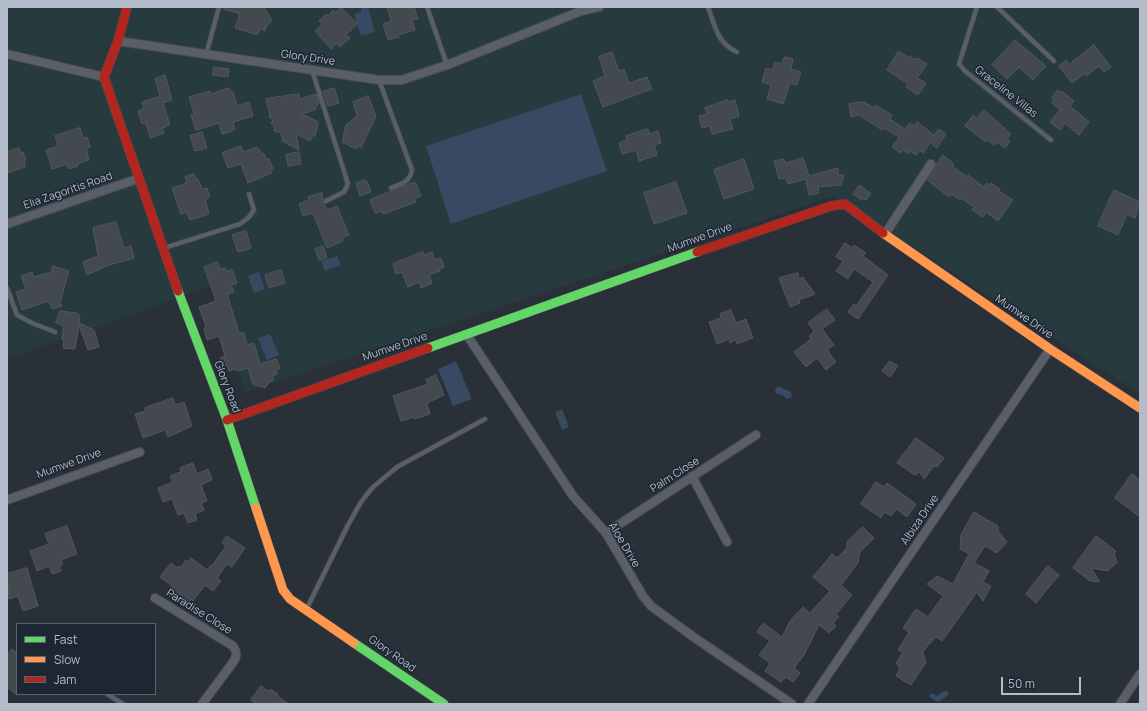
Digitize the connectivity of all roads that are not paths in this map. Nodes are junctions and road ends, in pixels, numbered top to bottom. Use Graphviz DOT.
graph roads {
  1 [pos="127,7"];
  2 [pos="219,7"];
  3 [pos="426,7"];
  4 [pos="599,7"];
  5 [pos="708,7"];
  6 [pos="977,7"];
  7 [pos="998,7"];
  8 [pos="118,41"];
  9 [pos="737,52"];
  10 [pos="7,54"];
  11 [pos="206,55"];
  12 [pos="1054,61"];
  13 [pos="447,65"];
  14 [pos="312,69"];
  15 [pos="104,77"];
  16 [pos="379,80"];
  17 [pos="1051,140"];
  18 [pos="931,164"];
  19 [pos="137,179"];
  20 [pos="391,188"];
  21 [pos="249,194"];
  22 [pos="326,201"];
  23 [pos="7,224"];
  24 [pos="885,234"];
  25 [pos="162,249"];
  26 [pos="7,288"];
  27 [pos="56,332"];
  28 [pos="467,335"];
  29 [pos="1050,349"];
  30 [pos="1140,408"];
  31 [pos="485,419"];
  32 [pos="227,420"];
  33 [pos="756,435"];
  34 [pos="140,452"];
  35 [pos="692,476"];
  36 [pos="7,500"];
  37 [pos="606,533"];
  38 [pos="727,542"];
  39 [pos="155,598"];
  40 [pos="307,609"];
  41 [pos="1140,674"];
  42 [pos="109,695"];
  43 [pos="123,704"];
  44 [pos="202,704"];
  45 [pos="444,704"];
  46 [pos="792,704"];
  47 [pos="808,704"];
  48 [pos="1120,704"];
  1 -- 8 [label="street"];
  2 -- 11 [label="lane"];
  3 -- 13 [label="lane"];
  4 -- 13 [label="street, Glory Drive"];
  5 -- 9 [label="lane"];
  6 -- 17 [label="lane, Graceline Villas"];
  7 -- 12 [label="lane"];
  8 -- 11 [label="street, Glory Drive"];
  8 -- 15 [label="street"];
  10 -- 15 [label="street"];
  11 -- 14 [label="street, Glory Drive"];
  13 -- 16 [label="street, Glory Drive"];
  14 -- 16 [label="street, Glory Drive"];
  14 -- 22 [label="lane"];
  15 -- 19 [label="street, Glory Road"];
  16 -- 20 [label="lane"];
  18 -- 24 [label="street"];
  19 -- 23 [label="street, Elia Zagoritis Road"];
  19 -- 25 [label="street, Glory Road"];
  21 -- 25 [label="lane"];
  24 -- 28 [label="street, Mumwe Drive"];
  24 -- 29 [label="street, Mumwe Drive"];
  25 -- 32 [label="street, Glory Road"];
  26 -- 27 [label="lane"];
  28 -- 32 [label="street, Mumwe Drive"];
  28 -- 37 [label="street, Aloe Drive"];
  29 -- 30 [label="street, Mumwe Drive"];
  29 -- 47 [label="street, Albiza Drive"];
  31 -- 40 [label="lane"];
  32 -- 40 [label="street, Glory Road"];
  33 -- 35 [label="street, Palm Close"];
  34 -- 36 [label="street, Mumwe Drive"];
  35 -- 37 [label="street, Palm Close"];
  35 -- 38 [label="street"];
  37 -- 46 [label="street, Aloe Drive"];
  39 -- 44 [label="street, Paradise Close"];
  40 -- 45 [label="street, Glory Road"];
  41 -- 48 [label="street"];
  42 -- 43 [label="lane"];
}
